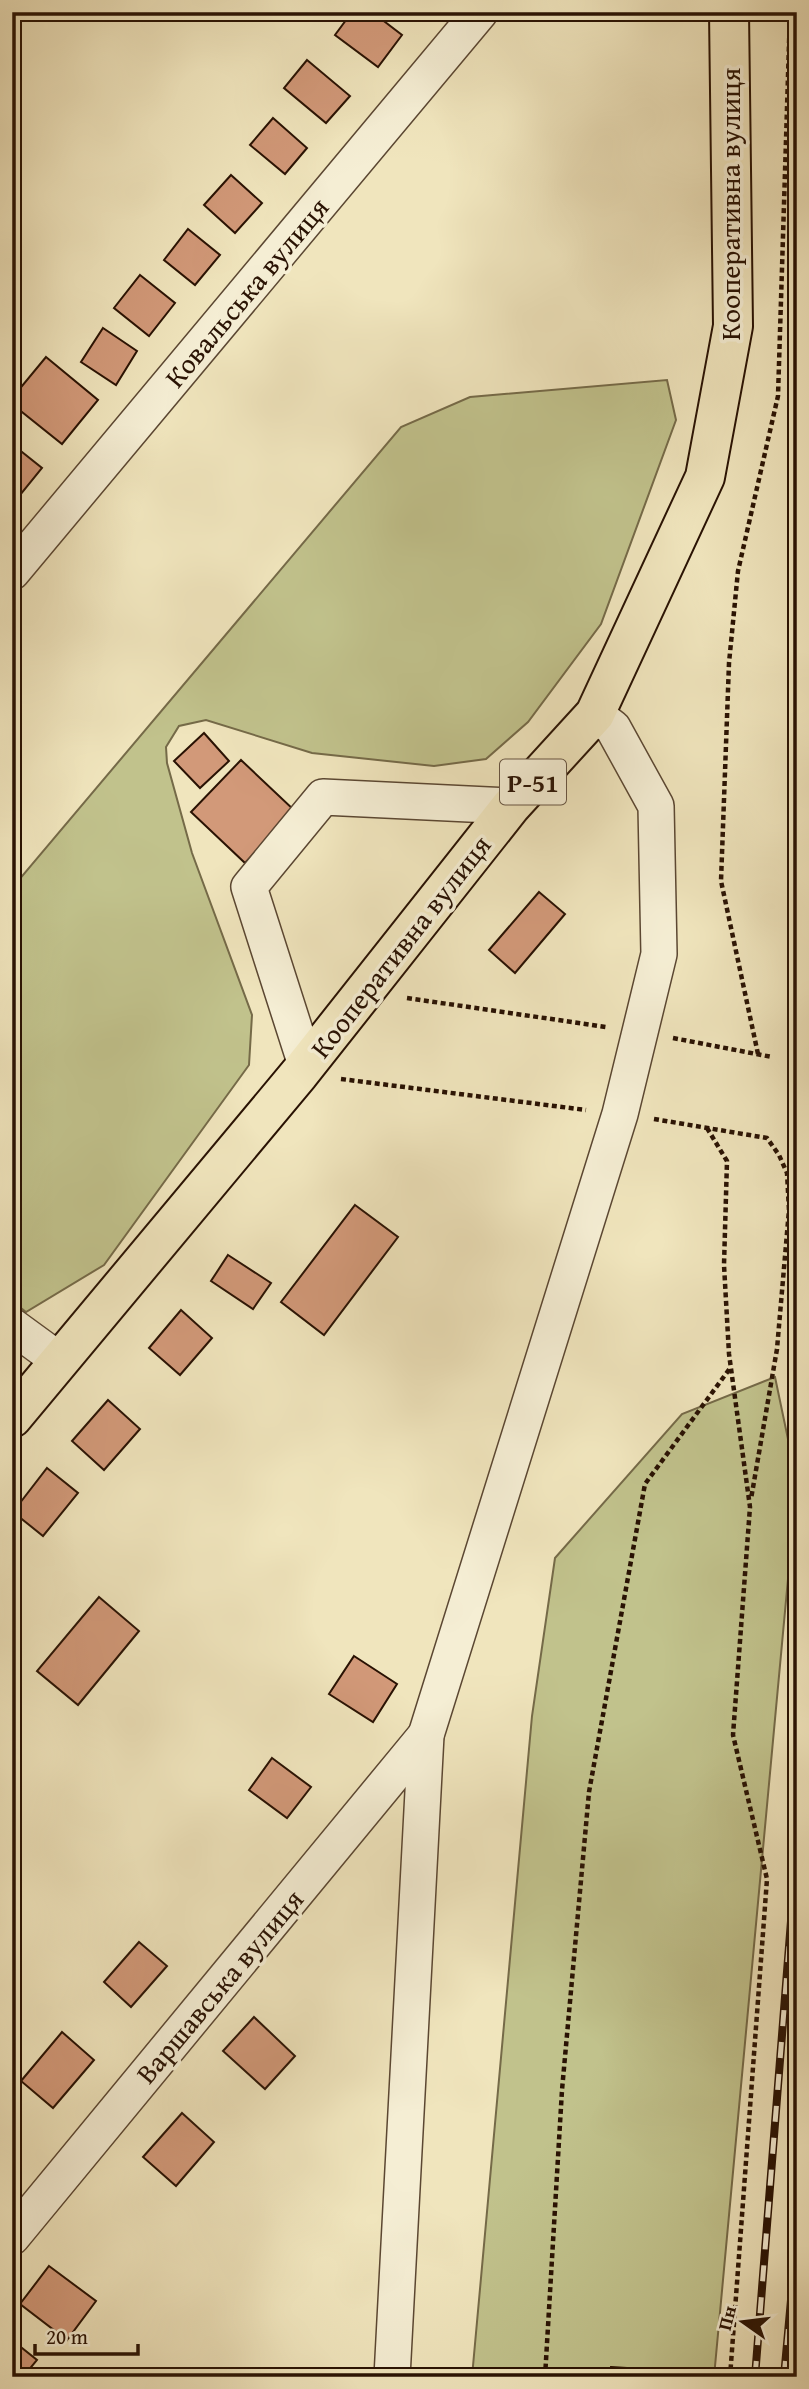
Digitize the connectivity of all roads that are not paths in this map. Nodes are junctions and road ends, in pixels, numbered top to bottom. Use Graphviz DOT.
graph roads {
  1 [pos="480,12"];
  2 [pos="729,12"];
  3 [pos="12,572"];
  4 [pos="595,714"];
  5 [pos="511,806"];
  6 [pos="302,1069"];
  7 [pos="12,1326"];
  8 [pos="60,1361"];
  9 [pos="12,1418"];
  10 [pos="426,1735"];
  11 [pos="12,2237"];
  12 [pos="392,2377"];
  1 -- 3 [label="street, Ковальська вулиця"];
  2 -- 4 [label="main road, Кооперативна вулиця / Р-51"];
  4 -- 5 [label="main road, Кооперативна вулиця / Р-51"];
  4 -- 10 [label="street"];
  5 -- 6 [label="main road, Кооперативна вулиця / Р-51"];
  5 -- 6 [label="street"];
  6 -- 8 [label="main road, Кооперативна вулиця / Р-51"];
  7 -- 8 [label="street"];
  8 -- 9 [label="main road, Кооперативна вулиця / Р-51"];
  10 -- 11 [label="street, Варшавська вулиця"];
  10 -- 12 [label="street"];
}
